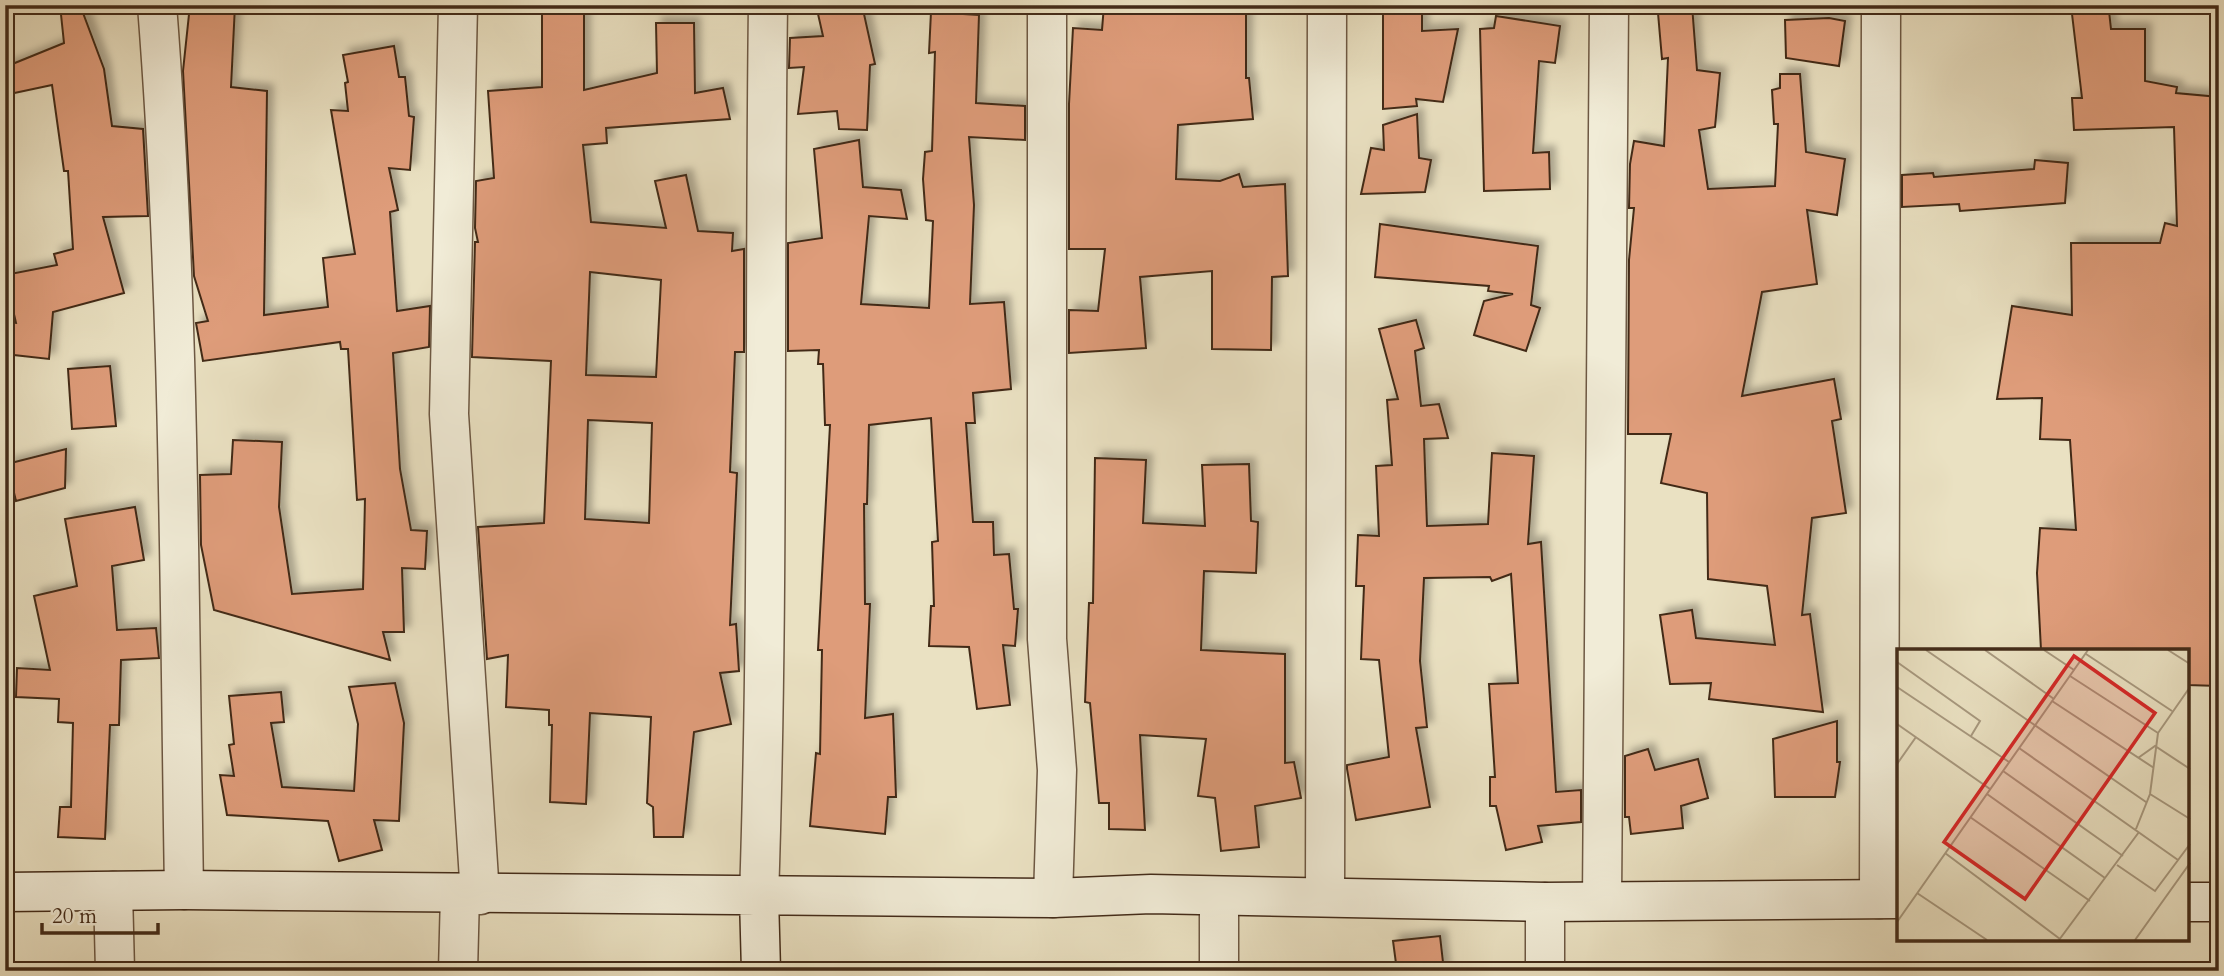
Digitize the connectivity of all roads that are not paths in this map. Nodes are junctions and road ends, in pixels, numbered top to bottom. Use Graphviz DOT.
graph roads {
  1 [pos="157,5"];
  2 [pos="458,5"];
  3 [pos="768,5"];
  4 [pos="1047,5"];
  5 [pos="1327,5"];
  6 [pos="1609,5"];
  7 [pos="1881,5"];
  8 [pos="184,890"];
  9 [pos="113,891"];
  10 [pos="5,892"];
  11 [pos="470,895"];
  12 [pos="1219,896"];
  13 [pos="759,897"];
  14 [pos="1325,897"];
  15 [pos="1053,898"];
  16 [pos="1889,899"];
  17 [pos="1602,900"];
  18 [pos="1545,902"];
  19 [pos="2189,902"];
  20 [pos="2219,902"];
  21 [pos="115,971"];
  22 [pos="458,971"];
  23 [pos="761,971"];
  24 [pos="1219,971"];
  25 [pos="1545,971"];
  1 -- 8 [label="street"];
  2 -- 11 [label="street"];
  3 -- 13 [label="street"];
  4 -- 15 [label="street"];
  5 -- 14 [label="street"];
  6 -- 17 [label="street"];
  7 -- 16 [label="street"];
  8 -- 9 [label="street"];
  8 -- 11 [label="street"];
  9 -- 10 [label="street"];
  9 -- 21 [label="street"];
  11 -- 13 [label="street"];
  11 -- 22 [label="street"];
  12 -- 14 [label="street"];
  12 -- 15 [label="street"];
  12 -- 24 [label="street"];
  13 -- 15 [label="street"];
  13 -- 23 [label="street"];
  14 -- 18 [label="street"];
  16 -- 17 [label="street"];
  17 -- 18 [label="street"];
  18 -- 25 [label="street"];
  19 -- 20 [label="street"];
}
